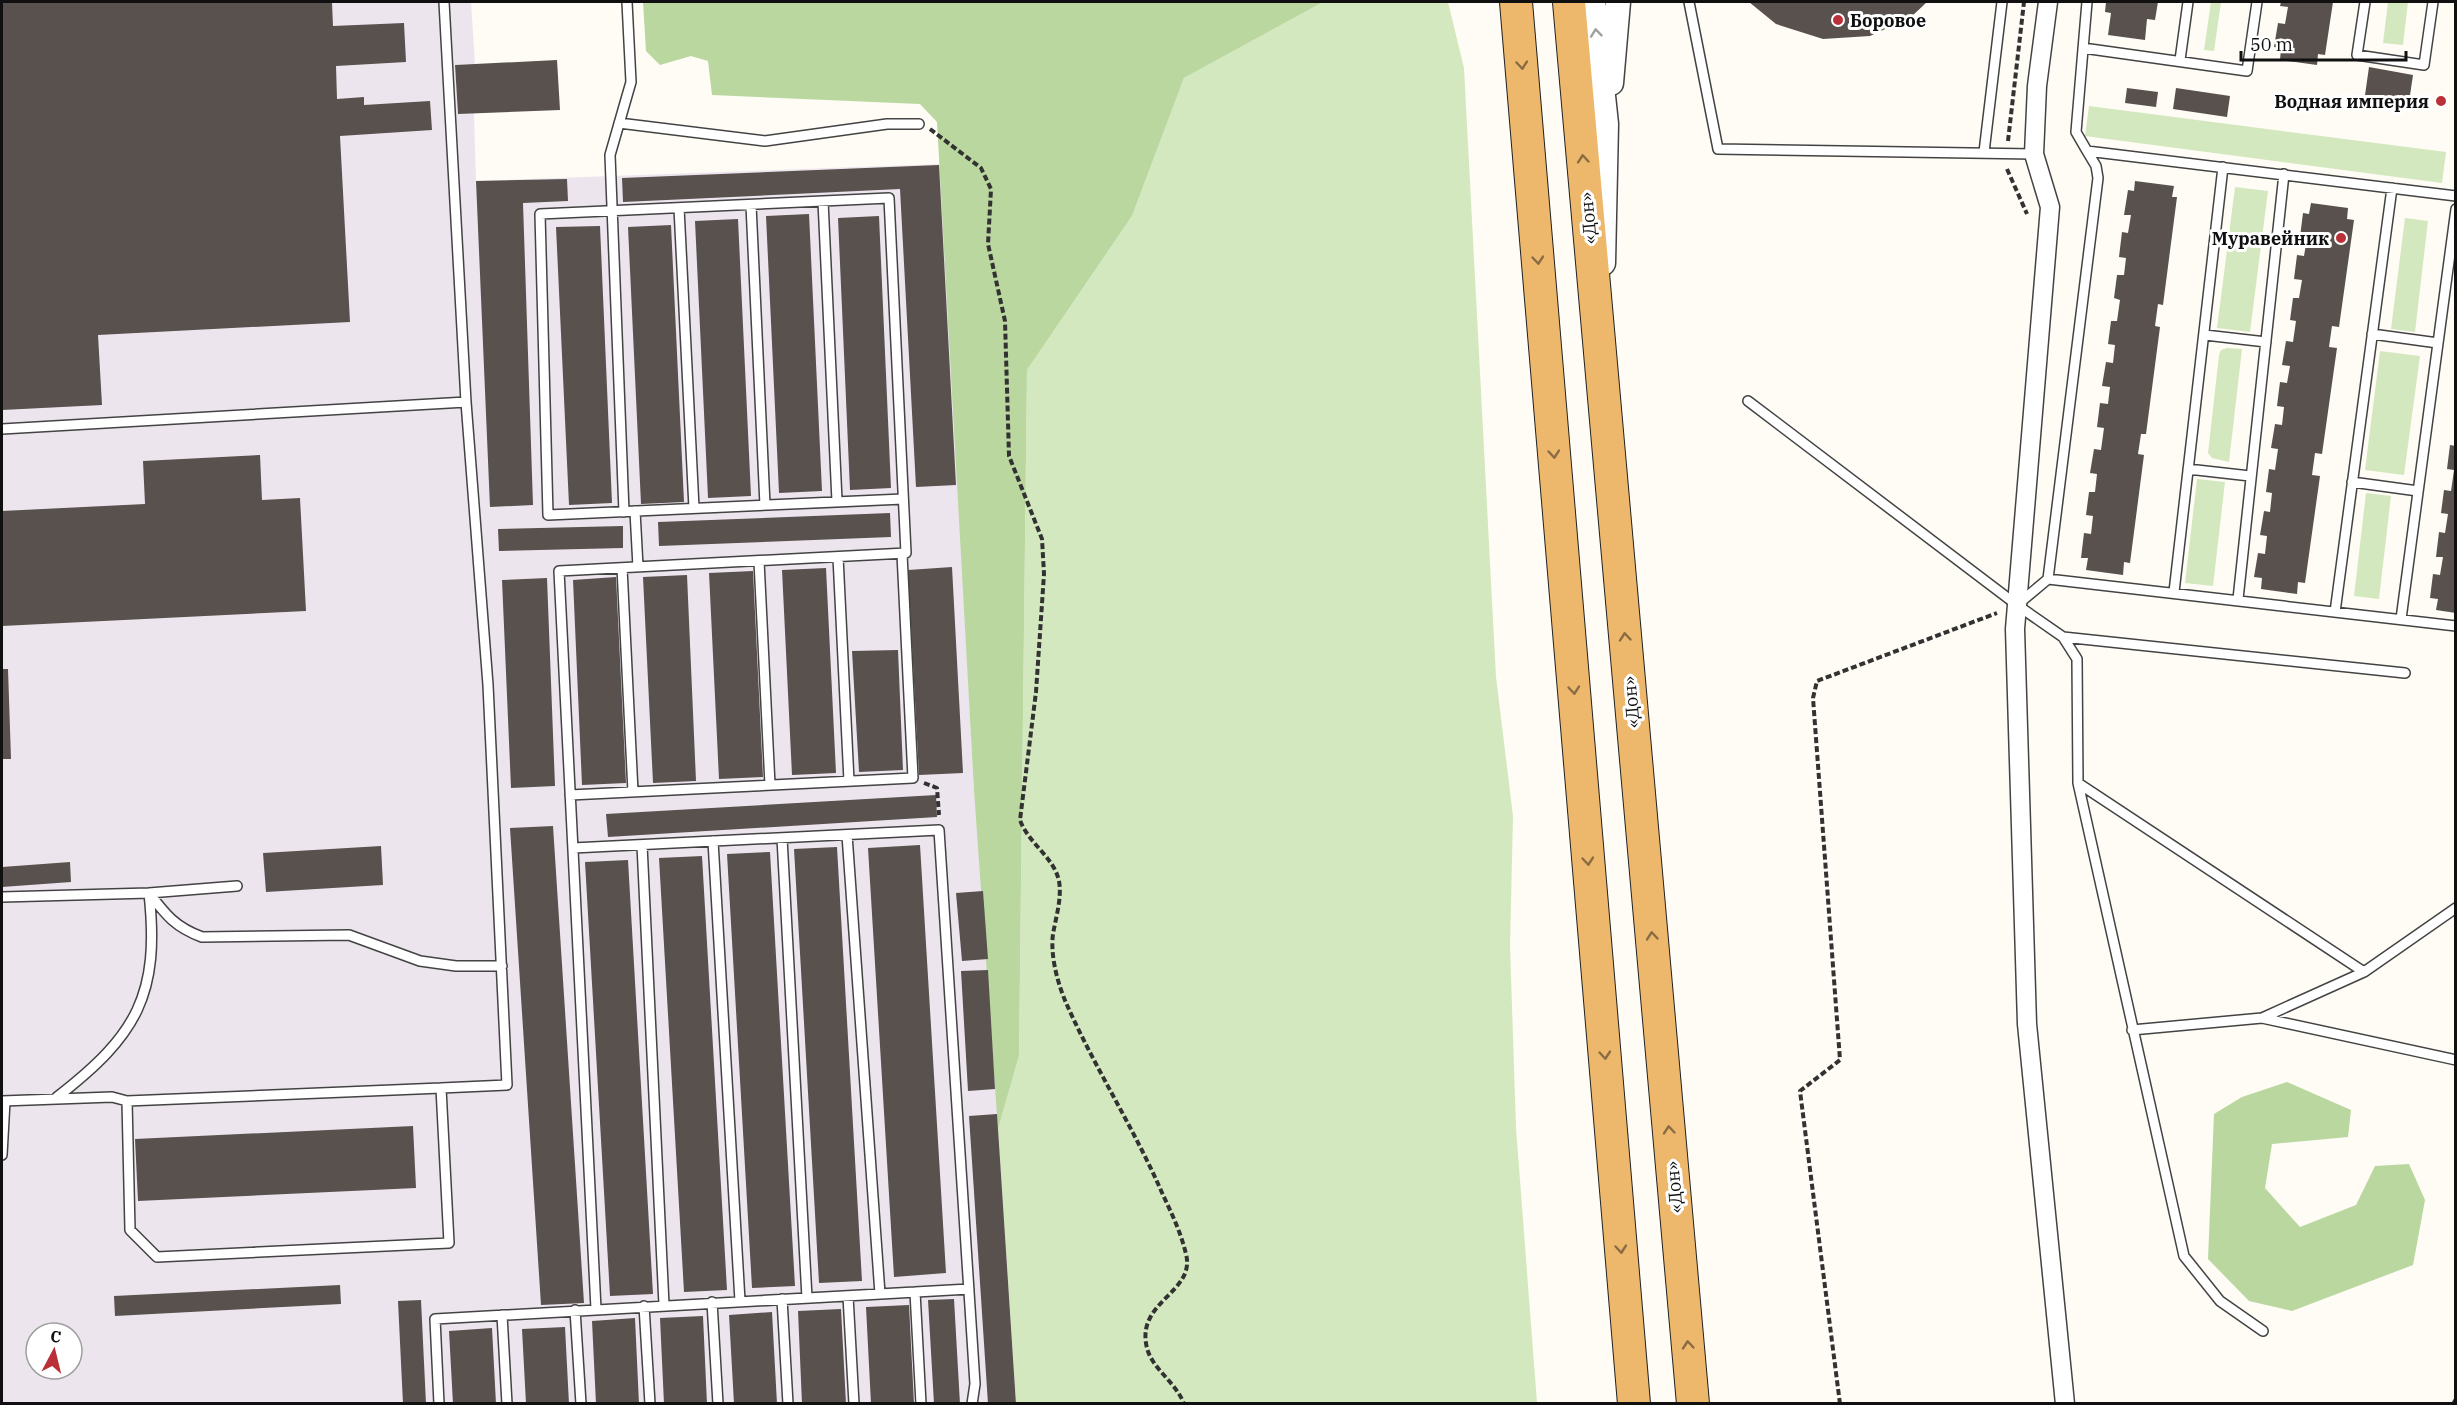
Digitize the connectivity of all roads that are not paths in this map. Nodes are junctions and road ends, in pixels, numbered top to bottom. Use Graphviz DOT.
graph roads {
  1 [pos="444,2"];
  2 [pos="627,2"];
  3 [pos="1516,2"];
  4 [pos="1569,2"];
  5 [pos="1593,2"];
  6 [pos="1618,2"];
  7 [pos="1689,2"];
  8 [pos="2002,2"];
  9 [pos="2048,2"];
  10 [pos="2087,2"];
  11 [pos="2188,2"];
  12 [pos="2257,2"];
  13 [pos="2365,2"];
  14 [pos="2433,2"];
  15 [pos="2083,48"];
  16 [pos="2180,60"];
  17 [pos="619,123"];
  18 [pos="919,124"];
  19 [pos="1606,124"];
  20 [pos="2086,151"];
  21 [pos="1984,152"];
  22 [pos="2034,154"];
  23 [pos="2223,167"];
  24 [pos="2284,174"];
  25 [pos="2392,188"];
  26 [pos="2456,196"];
  27 [pos="823,201"];
  28 [pos="752,205"];
  29 [pos="679,208"];
  30 [pos="2456,209"];
  31 [pos="612,211"];
  32 [pos="1598,322"];
  33 [pos="2372,334"];
  34 [pos="2205,335"];
  35 [pos="2266,342"];
  36 [pos="2438,343"];
  37 [pos="1748,401"];
  38 [pos="466,402"];
  39 [pos="2,429"];
  40 [pos="2188,469"];
  41 [pos="2250,476"];
  42 [pos="2352,482"];
  43 [pos="2418,491"];
  44 [pos="903,499"];
  45 [pos="837,501"];
  46 [pos="765,505"];
  47 [pos="694,508"];
  48 [pos="635,511"];
  49 [pos="624,512"];
  50 [pos="902,554"];
  51 [pos="838,557"];
  52 [pos="759,561"];
  53 [pos="638,567"];
  54 [pos="622,568"];
  55 [pos="2048,579"];
  56 [pos="2174,592"];
  57 [pos="2238,599"];
  58 [pos="2017,605"];
  59 [pos="2335,612"];
  60 [pos="2401,619"];
  61 [pos="2456,626"];
  62 [pos="2063,637"];
  63 [pos="2405,673"];
  64 [pos="849,781"];
  65 [pos="2078,783"];
  66 [pos="770,785"];
  67 [pos="633,792"];
  68 [pos="570,795"];
  69 [pos="847,835"];
  70 [pos="782,838"];
  71 [pos="713,841"];
  72 [pos="642,844"];
  73 [pos="573,848"];
  74 [pos="237,886"];
  75 [pos="149,893"];
  76 [pos="2,897"];
  77 [pos="2456,908"];
  78 [pos="502,966"];
  79 [pos="2364,972"];
  80 [pos="2262,1018"];
  81 [pos="2133,1030"];
  82 [pos="2456,1059"];
  83 [pos="441,1088"];
  84 [pos="57,1097"];
  85 [pos="3,1101"];
  86 [pos="127,1101"];
  87 [pos="2,1155"];
  88 [pos="969,1289"];
  89 [pos="915,1292"];
  90 [pos="880,1294"];
  91 [pos="848,1296"];
  92 [pos="807,1298"];
  93 [pos="782,1299"];
  94 [pos="740,1301"];
  95 [pos="712,1302"];
  96 [pos="664,1305"];
  97 [pos="644,1306"];
  98 [pos="596,1309"];
  99 [pos="575,1310"];
  100 [pos="501,1315"];
  101 [pos="2263,1331"];
  102 [pos="439,1404"];
  103 [pos="507,1404"];
  104 [pos="581,1404"];
  105 [pos="650,1404"];
  106 [pos="718,1404"];
  107 [pos="788,1404"];
  108 [pos="854,1404"];
  109 [pos="921,1404"];
  110 [pos="972,1404"];
  111 [pos="1634,1404"];
  112 [pos="1693,1404"];
  113 [pos="2065,1404"];
  1 -- 38 [label="lane"];
  2 -- 17 [label="lane"];
  3 -- 111 [label="highway, one-way"];
  32 -- 4 [label="highway, «Дон», one-way"];
  19 -- 5 [label="street, one-way"];
  6 -- 19 [label="street"];
  7 -- 21 [label="lane"];
  8 -- 21 [label="lane"];
  9 -- 22 [label="street"];
  10 -- 15 [label="lane"];
  11 -- 16 [label="lane"];
  12 -- 16 [label="lane"];
  13 -- 14 [label="lane"];
  15 -- 16 [label="lane"];
  15 -- 20 [label="lane"];
  17 -- 18 [label="lane"];
  17 -- 31 [label="lane"];
  19 -- 32 [label="street"];
  20 -- 23 [label="lane"];
  20 -- 55 [label="lane"];
  21 -- 22 [label="lane"];
  22 -- 58 [label="street"];
  23 -- 24 [label="lane"];
  23 -- 34 [label="lane"];
  24 -- 25 [label="lane"];
  24 -- 35 [label="lane"];
  25 -- 26 [label="lane"];
  25 -- 33 [label="lane"];
  27 -- 28 [label="lane"];
  27 -- 44 [label="lane"];
  27 -- 45 [label="lane"];
  28 -- 29 [label="lane"];
  28 -- 46 [label="lane"];
  29 -- 31 [label="lane"];
  29 -- 47 [label="lane"];
  30 -- 36 [label="lane"];
  31 -- 49 [label="lane"];
  31 -- 49 [label="lane"];
  112 -- 32 [label="highway, «Дон», one-way"];
  33 -- 36 [label="lane"];
  33 -- 42 [label="lane"];
  34 -- 35 [label="lane"];
  34 -- 40 [label="lane"];
  35 -- 41 [label="lane"];
  36 -- 43 [label="lane"];
  37 -- 58 [label="lane"];
  38 -- 39 [label="lane"];
  38 -- 78 [label="lane"];
  40 -- 41 [label="lane"];
  40 -- 56 [label="lane"];
  41 -- 57 [label="lane"];
  42 -- 43 [label="lane"];
  42 -- 59 [label="lane"];
  43 -- 60 [label="lane"];
  44 -- 45 [label="lane"];
  44 -- 50 [label="lane"];
  45 -- 46 [label="lane"];
  46 -- 47 [label="lane"];
  47 -- 48 [label="lane"];
  48 -- 49 [label="lane"];
  48 -- 53 [label="lane"];
  50 -- 51 [label="lane"];
  50 -- 64 [label="lane"];
  51 -- 52 [label="lane"];
  51 -- 64 [label="lane"];
  52 -- 53 [label="lane"];
  52 -- 66 [label="lane"];
  53 -- 54 [label="lane"];
  54 -- 67 [label="lane"];
  54 -- 68 [label="lane"];
  55 -- 56 [label="lane"];
  55 -- 58 [label="lane"];
  56 -- 57 [label="lane"];
  57 -- 59 [label="lane"];
  58 -- 62 [label="lane"];
  58 -- 113 [label="street"];
  59 -- 60 [label="lane"];
  60 -- 61 [label="lane"];
  62 -- 63 [label="lane"];
  62 -- 65 [label="lane"];
  64 -- 66 [label="lane"];
  65 -- 79 [label="lane"];
  65 -- 81 [label="lane"];
  66 -- 67 [label="lane"];
  67 -- 68 [label="lane"];
  68 -- 73 [label="lane"];
  69 -- 70 [label="lane"];
  69 -- 88 [label="lane"];
  69 -- 90 [label="lane"];
  70 -- 71 [label="lane"];
  70 -- 92 [label="lane"];
  71 -- 72 [label="lane"];
  71 -- 94 [label="lane"];
  72 -- 73 [label="lane"];
  72 -- 96 [label="lane"];
  73 -- 98 [label="lane"];
  74 -- 75 [label="lane"];
  75 -- 76 [label="lane"];
  75 -- 78 [label="lane"];
  75 -- 84 [label="lane"];
  77 -- 79 [label="lane"];
  78 -- 83 [label="lane"];
  79 -- 80 [label="lane"];
  80 -- 81 [label="lane"];
  80 -- 82 [label="lane"];
  81 -- 101 [label="lane"];
  83 -- 86 [label="lane"];
  83 -- 86 [label="lane"];
  84 -- 85 [label="lane"];
  84 -- 86 [label="lane"];
  85 -- 87 [label="lane"];
  88 -- 89 [label="lane"];
  88 -- 110 [label="lane"];
  89 -- 90 [label="lane"];
  89 -- 109 [label="lane"];
  90 -- 91 [label="lane"];
  91 -- 92 [label="lane"];
  91 -- 108 [label="lane"];
  92 -- 93 [label="lane"];
  93 -- 94 [label="lane"];
  93 -- 107 [label="lane"];
  94 -- 95 [label="lane"];
  95 -- 96 [label="lane"];
  95 -- 106 [label="lane"];
  96 -- 97 [label="lane"];
  97 -- 98 [label="lane"];
  97 -- 105 [label="lane"];
  98 -- 99 [label="lane"];
  99 -- 100 [label="lane"];
  99 -- 104 [label="lane"];
  100 -- 102 [label="lane"];
  100 -- 103 [label="lane"];
}
